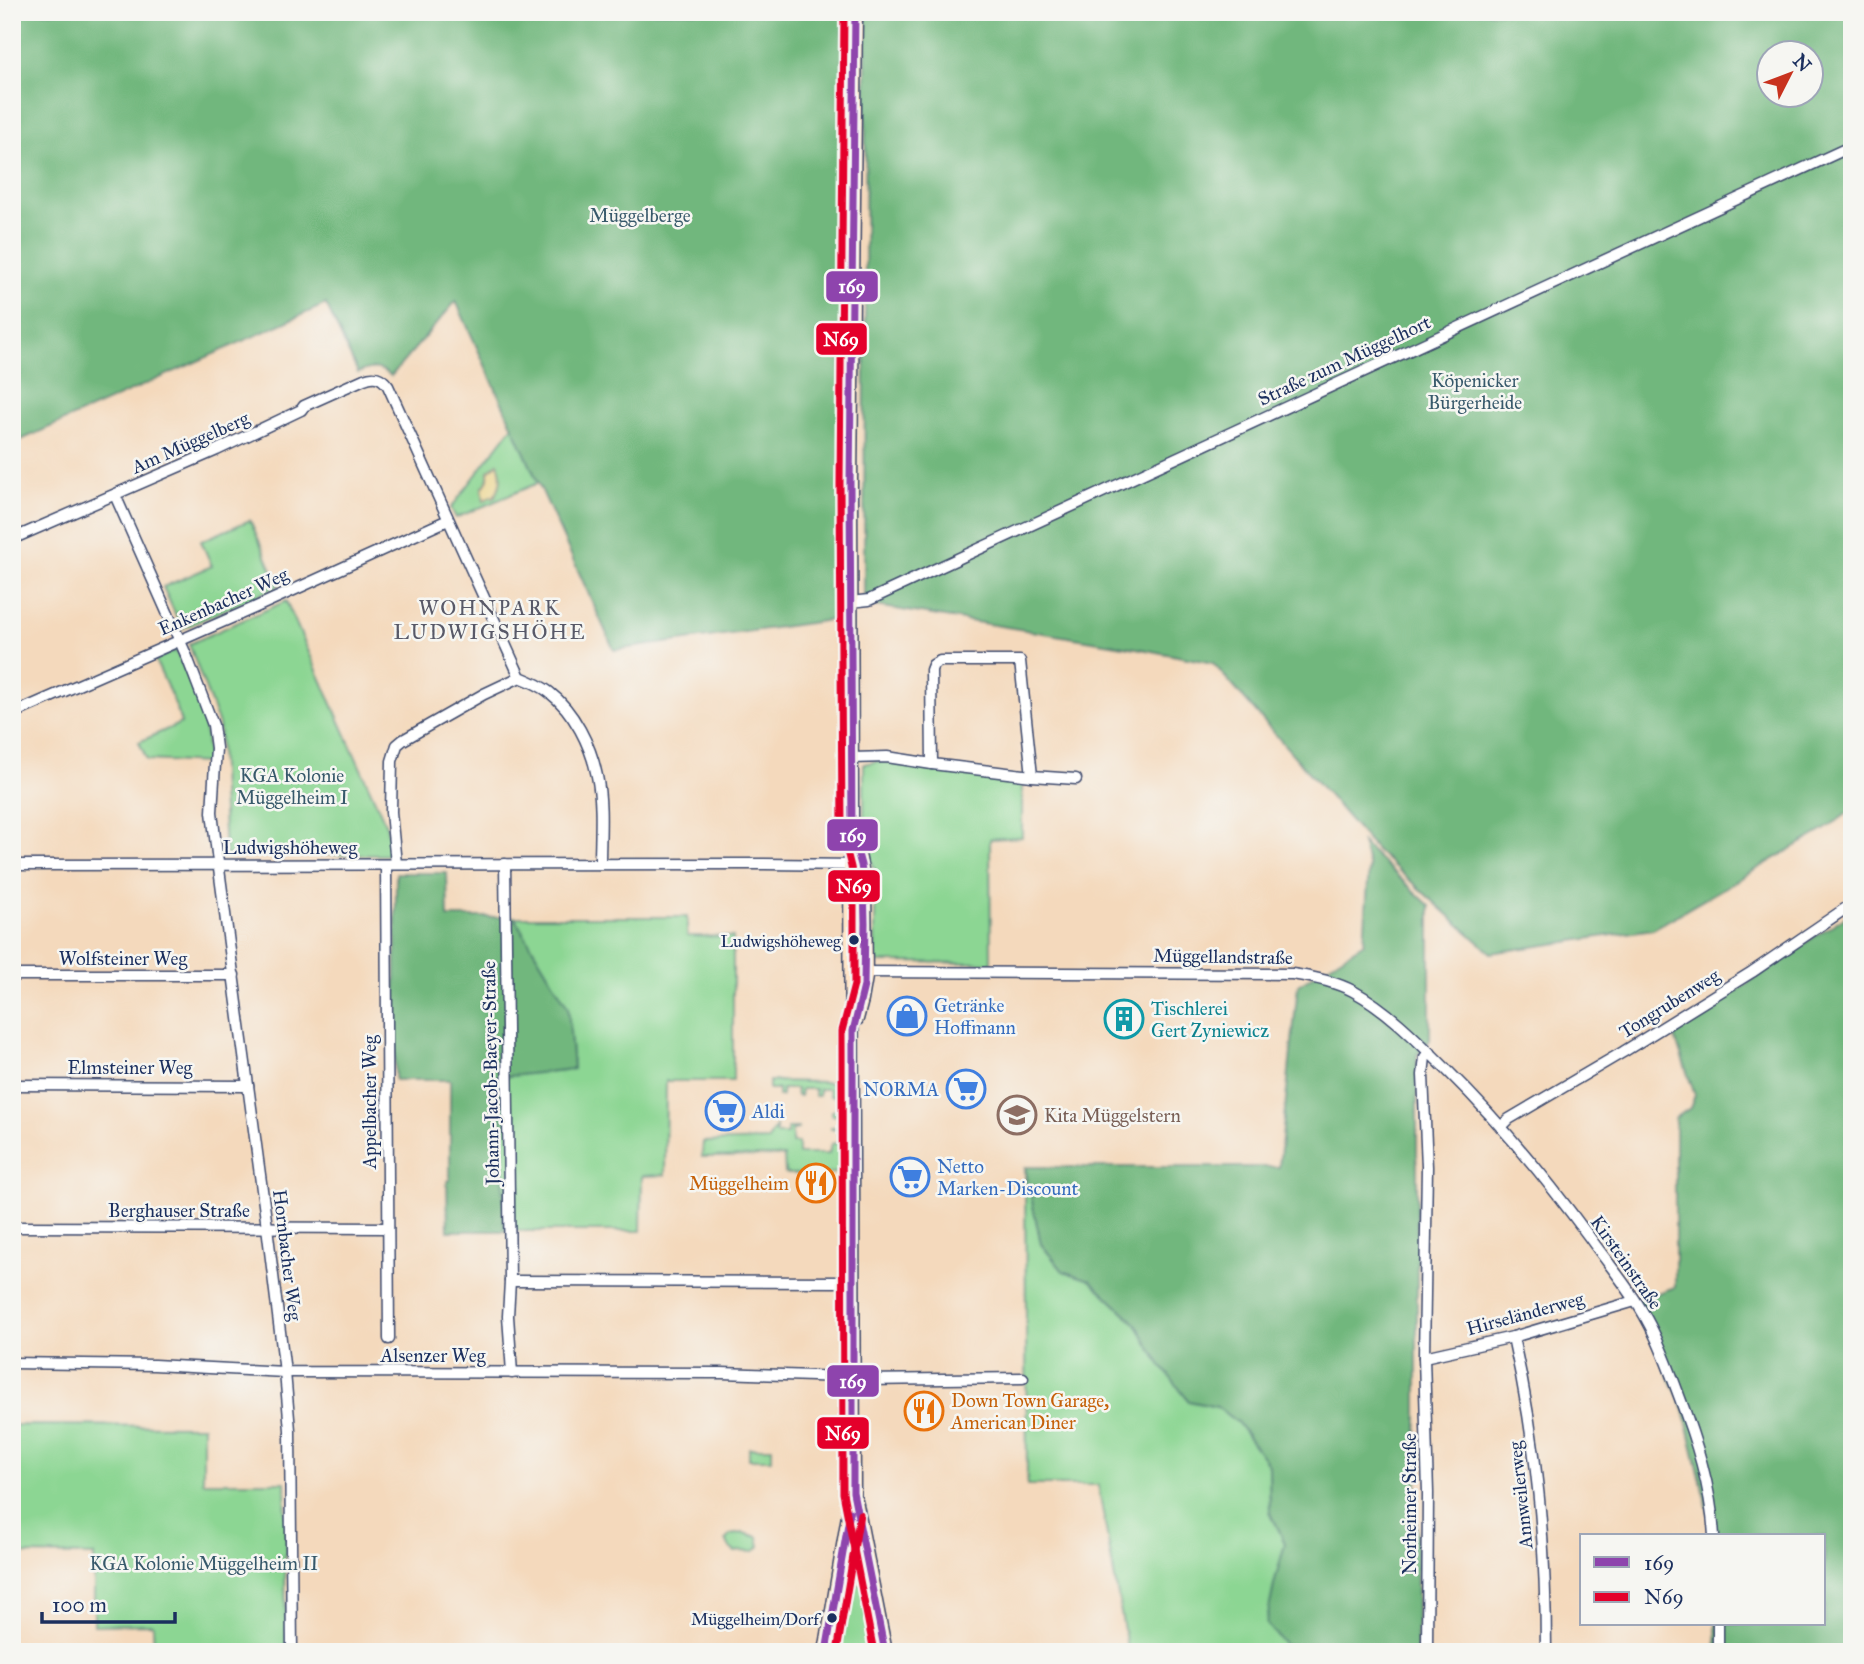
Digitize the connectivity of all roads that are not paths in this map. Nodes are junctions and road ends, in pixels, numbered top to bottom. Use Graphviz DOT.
graph roads {
  1 [pos="855,12"];
  2 [pos="1852,146"];
  3 [pos="115,495"];
  4 [pos="448,520"];
  5 [pos="12,539"];
  6 [pos="850,602"];
  7 [pos="179,640"];
  8 [pos="520,677"];
  9 [pos="12,714"];
  10 [pos="852,758"];
  11 [pos="932,764"];
  12 [pos="1032,776"];
  13 [pos="1076,779"];
  14 [pos="391,864"];
  15 [pos="505,864"];
  16 [pos="600,864"];
  17 [pos="12,865"];
  18 [pos="219,865"];
  19 [pos="856,865"];
  20 [pos="1852,904"];
  21 [pos="858,972"];
  22 [pos="12,975"];
  23 [pos="234,975"];
  24 [pos="1430,1052"];
  25 [pos="12,1085"];
  26 [pos="248,1086"];
  27 [pos="1502,1126"];
  28 [pos="12,1227"];
  29 [pos="267,1227"];
  30 [pos="388,1228"];
  31 [pos="510,1281"];
  32 [pos="853,1283"];
  33 [pos="1635,1301"];
  34 [pos="1513,1337"];
  35 [pos="389,1339"];
  36 [pos="1424,1357"];
  37 [pos="12,1363"];
  38 [pos="285,1373"];
  39 [pos="512,1373"];
  40 [pos="1023,1378"];
  41 [pos="853,1379"];
  42 [pos="853,1492"];
  43 [pos="1714,1534"];
  44 [pos="1718,1626"];
  45 [pos="292,1652"];
  46 [pos="826,1652"];
  47 [pos="884,1652"];
  48 [pos="1427,1652"];
  49 [pos="1546,1652"];
  50 [pos="1718,1652"];
  1 -- 6 [label="main road"];
  2 -- 6 [label="street, Straße zum Müggelhort"];
  3 -- 4 [label="street, Am Müggelberg"];
  3 -- 5 [label="street, Am Müggelberg"];
  3 -- 7 [label="street, Hornbacher Weg"];
  4 -- 7 [label="street, Enkenbacher Weg"];
  4 -- 8 [label="street"];
  6 -- 10 [label="main road"];
  7 -- 9 [label="street, Enkenbacher Weg"];
  7 -- 18 [label="street, Hornbacher Weg"];
  8 -- 14 [label="street, Appelbacher Weg"];
  8 -- 16 [label="street"];
  10 -- 11 [label="street"];
  10 -- 19 [label="main road"];
  11 -- 12 [label="street"];
  11 -- 12 [label="street"];
  12 -- 13 [label="street"];
  14 -- 15 [label="street, Ludwigshöheweg"];
  14 -- 18 [label="street, Ludwigshöheweg"];
  14 -- 30 [label="street, Appelbacher Weg"];
  15 -- 16 [label="street, Ludwigshöheweg"];
  15 -- 31 [label="street, Johann-Jacob-Baeyer-Straße"];
  16 -- 19 [label="street, Ludwigshöheweg"];
  17 -- 18 [label="street, Ludwigshöheweg"];
  18 -- 23 [label="street, Hornbacher Weg"];
  19 -- 21 [label="main road"];
  20 -- 27 [label="street, Tongrubenweg"];
  21 -- 24 [label="street, Müggellandstraße"];
  21 -- 32 [label="main road"];
  22 -- 23 [label="street, Wolfsteiner Weg"];
  23 -- 26 [label="street, Hornbacher Weg"];
  24 -- 27 [label="street, Kirsteinstraße"];
  24 -- 36 [label="street"];
  25 -- 26 [label="street, Elmsteiner Weg"];
  26 -- 29 [label="street, Hornbacher Weg"];
  27 -- 33 [label="street, Kirsteinstraße"];
  28 -- 29 [label="street, Berghauser Straße"];
  29 -- 30 [label="street, Berghauser Straße"];
  29 -- 38 [label="street, Hornbacher Weg"];
  30 -- 35 [label="street, Appelbacher Weg"];
  31 -- 32 [label="street"];
  31 -- 39 [label="street, Johann-Jacob-Baeyer-Straße"];
  32 -- 41 [label="main road"];
  33 -- 34 [label="street, Hirseländerweg"];
  33 -- 43 [label="street, Kirsteinstraße"];
  34 -- 36 [label="street, Hirseländerweg"];
  34 -- 49 [label="street, Annweilerweg"];
  36 -- 48 [label="street, Norheimer Straße"];
  37 -- 38 [label="street, Alsenzer Weg"];
  38 -- 39 [label="street, Alsenzer Weg"];
  38 -- 45 [label="street, Hornbacher Weg"];
  39 -- 41 [label="street, Alsenzer Weg"];
  40 -- 41 [label="street"];
  41 -- 42 [label="main road"];
  42 -- 46 [label="main road"];
  42 -- 47 [label="main road"];
  44 -- 50 [label="street"];
}
